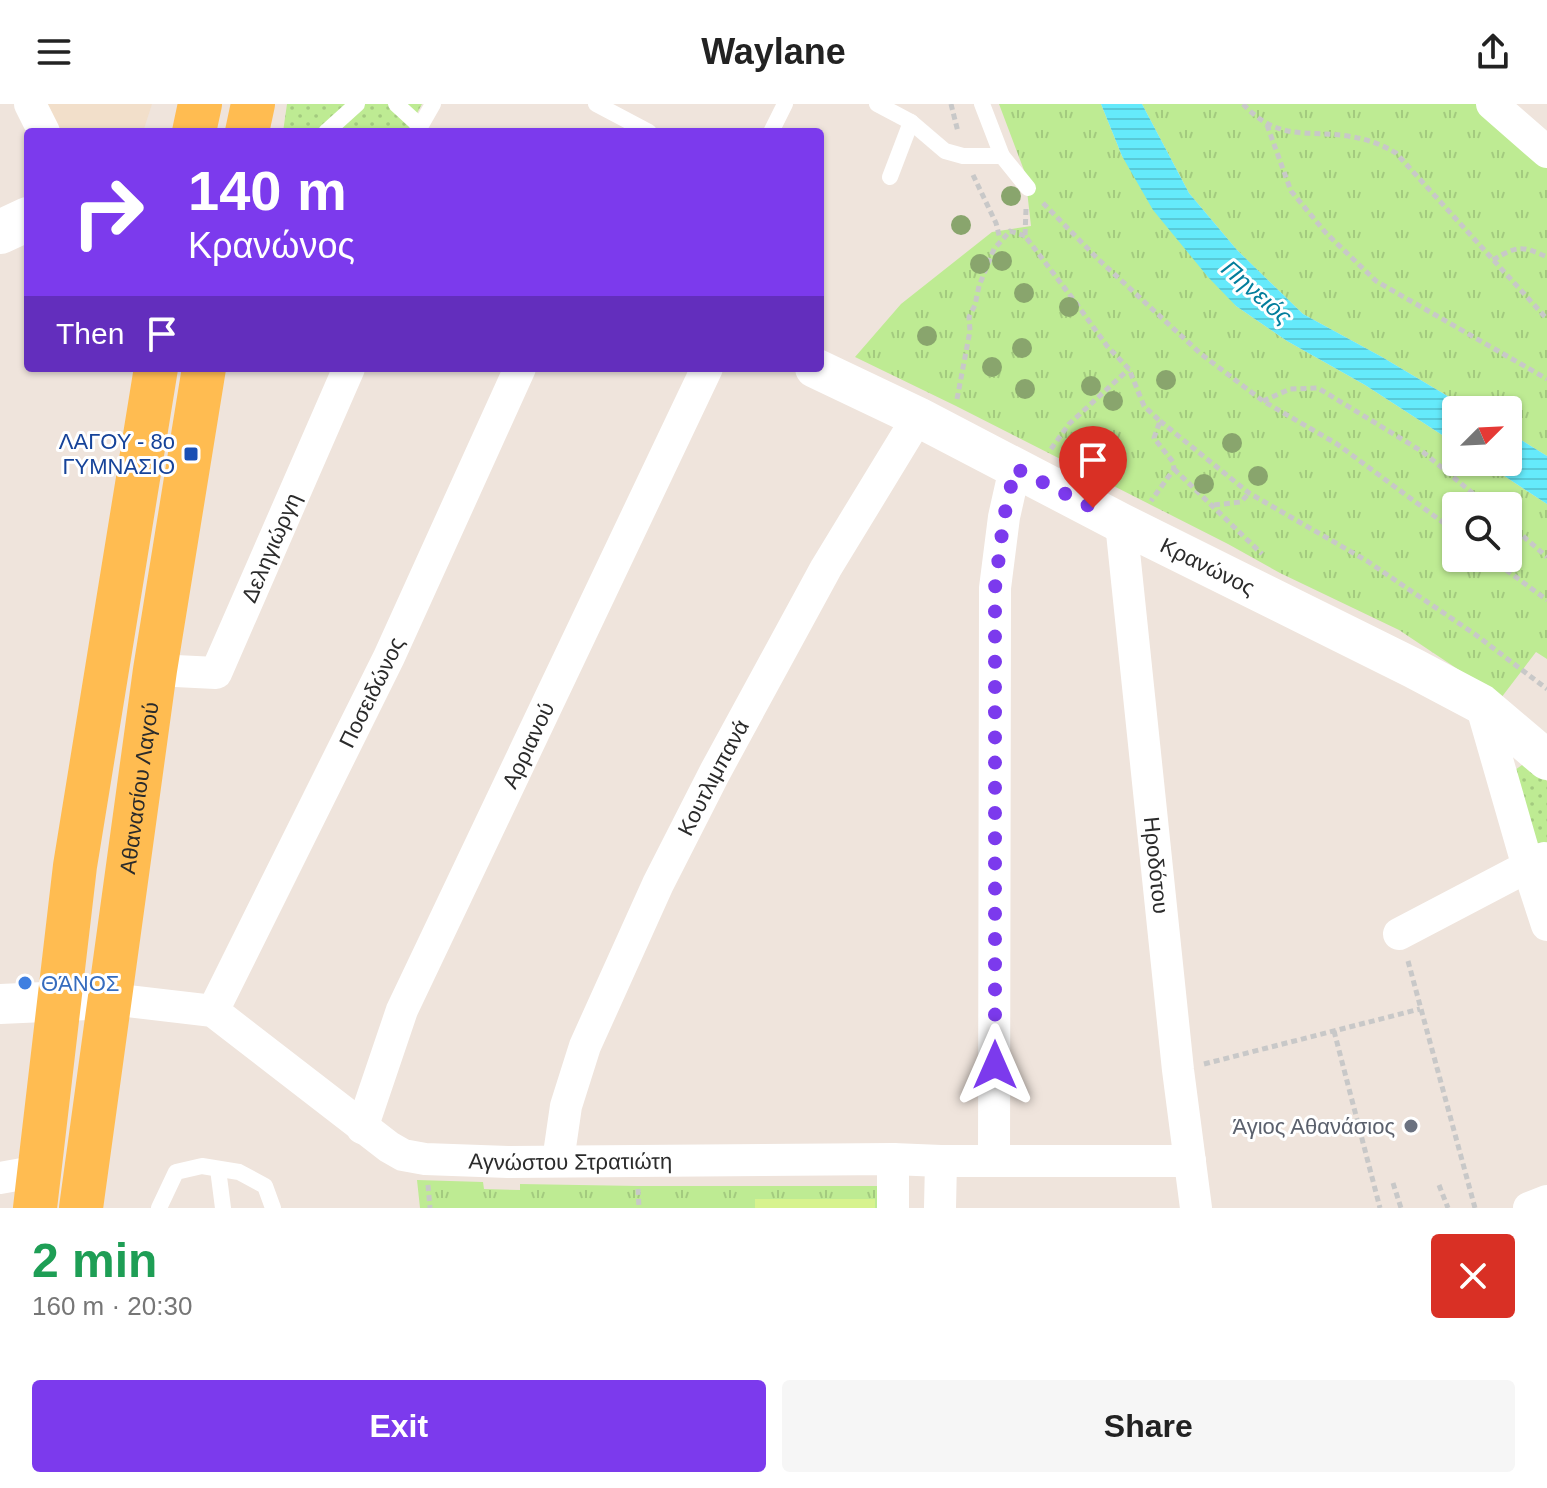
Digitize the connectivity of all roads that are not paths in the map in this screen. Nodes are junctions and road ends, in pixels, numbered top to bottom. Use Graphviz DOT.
graph roads {
  1 [pos="30,104"];
  2 [pos="200,104"];
  3 [pos="253,104"];
  4 [pos="357,104"];
  5 [pos="396,104"];
  6 [pos="433,104"];
  7 [pos="596,104"];
  8 [pos="785,104"];
  9 [pos="877,104"];
  10 [pos="982,104"];
  11 [pos="1492,104"];
  12 [pos="911,122"];
  13 [pos="42,128"];
  14 [pos="195,128"];
  15 [pos="248,128"];
  16 [pos="330,128"];
  17 [pos="417,128"];
  18 [pos="419,128"];
  19 [pos="641,128"];
  20 [pos="773,128"];
  21 [pos="1547,152"];
  22 [pos="1002,156"];
  23 [pos="890,177"];
  24 [pos="1028,188"];
  25 [pos="24,221"];
  26 [pos="0,232"];
  27 [pos="155,372"];
  28 [pos="203,372"];
  29 [pos="347,372"];
  30 [pos="518,372"];
  31 [pos="705,372"];
  32 [pos="823,372"];
  33 [pos="918,417"];
  34 [pos="1026,474"];
  35 [pos="1131,528"];
  36 [pos="155,670"];
  37 [pos="1481,704"];
  38 [pos="1547,760"];
  39 [pos="1537,862"];
  40 [pos="1547,925"];
  41 [pos="1403,947"];
  42 [pos="110,999"];
  43 [pos="59,1001"];
  44 [pos="0,1004"];
  45 [pos="213,1011"];
  46 [pos="362,1128"];
  47 [pos="893,1159"];
  48 [pos="558,1161"];
  49 [pos="941,1161"];
  50 [pos="994,1161"];
  51 [pos="1190,1161"];
  52 [pos="218,1169"];
  53 [pos="25,1186"];
  54 [pos="1547,1201"];
  55 [pos="81,1208"];
  56 [pos="159,1208"];
  57 [pos="223,1208"];
  58 [pos="273,1208"];
  59 [pos="893,1208"];
  60 [pos="940,1208"];
  61 [pos="1196,1208"];
  62 [pos="1529,1208"];
  1 -- 13 [label="street"];
  2 -- 14 [label="main road"];
  3 -- 15 [label="main road"];
  4 -- 16 [label="lane"];
  5 -- 17 [label="lane"];
  6 -- 18 [label="lane"];
  7 -- 19 [label="lane"];
  8 -- 20 [label="lane"];
  9 -- 12 [label="lane"];
  10 -- 22 [label="lane"];
  11 -- 21 [label="street"];
  12 -- 22 [label="lane"];
  12 -- 23 [label="lane"];
  22 -- 24 [label="lane"];
  25 -- 26 [label="main road"];
  27 -- 43 [label="main road"];
  28 -- 36 [label="main road, Αθανασίου Λαγού"];
  29 -- 36 [label="street, Δεληγιώργη"];
  30 -- 45 [label="street, Ποσειδώνος"];
  31 -- 46 [label="street, Αρριανού"];
  32 -- 33 [label="street, Κρανώνος"];
  33 -- 34 [label="street, Κρανώνος"];
  33 -- 48 [label="street, Κουτλιμπανά"];
  34 -- 35 [label="street, Κρανώνος"];
  34 -- 50 [label="street"];
  35 -- 37 [label="street, Κρανώνος"];
  35 -- 51 [label="street, Ηροδότου"];
  36 -- 42 [label="main road, Αθανασίου Λαγού"];
  37 -- 38 [label="street, Κρανώνος"];
  37 -- 39 [label="street"];
  39 -- 40 [label="street"];
  39 -- 41 [label="street"];
  42 -- 43 [label="street"];
  42 -- 45 [label="street"];
  42 -- 55 [label="main road, Αθανασίου Λαγού"];
  43 -- 44 [label="street"];
  43 -- 53 [label="main road"];
  45 -- 46 [label="street, Αγνώστου Στρατιώτη"];
  46 -- 48 [label="street, Αγνώστου Στρατιώτη"];
  47 -- 48 [label="street, Αγνώστου Στρατιώτη"];
  47 -- 49 [label="street, Αγνώστου Στρατιώτη"];
  47 -- 59 [label="street"];
  49 -- 50 [label="street, Αγνώστου Στρατιώτη"];
  49 -- 60 [label="street"];
  50 -- 51 [label="street, Αγνώστου Στρατιώτη"];
  51 -- 61 [label="street, Ηροδότου"];
  52 -- 56 [label="lane"];
  52 -- 57 [label="lane"];
  52 -- 58 [label="lane"];
  54 -- 62 [label="street"];
}
